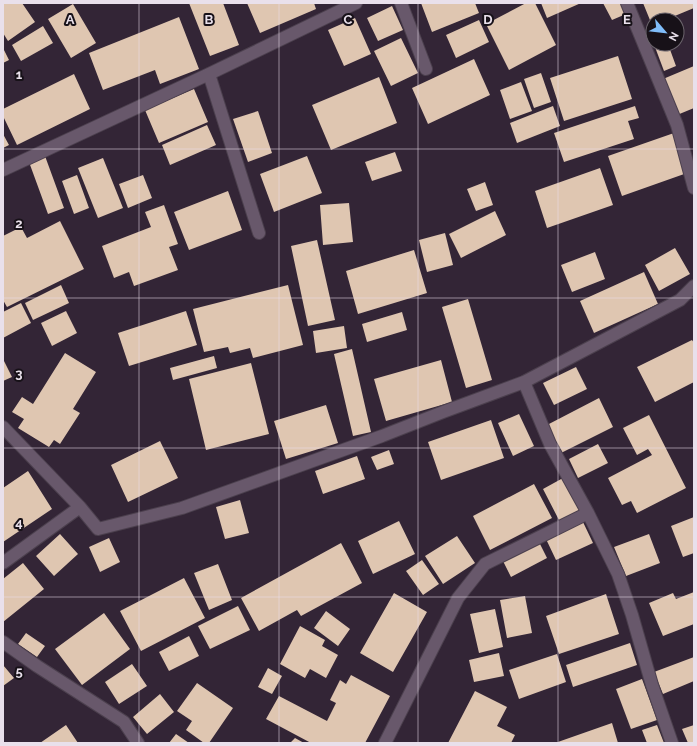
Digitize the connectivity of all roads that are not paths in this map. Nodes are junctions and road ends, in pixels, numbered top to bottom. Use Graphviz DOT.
graph roads {
  1 [pos="356,3"];
  2 [pos="401,3"];
  3 [pos="627,3"];
  4 [pos="426,69"];
  5 [pos="209,74"];
  6 [pos="3,170"];
  7 [pos="694,188"];
  8 [pos="259,233"];
  9 [pos="694,286"];
  10 [pos="524,382"];
  11 [pos="3,427"];
  12 [pos="80,507"];
  13 [pos="588,513"];
  14 [pos="3,563"];
  15 [pos="3,642"];
  16 [pos="138,743"];
  17 [pos="385,743"];
  18 [pos="672,743"];
  1 -- 5 [label="street"];
  2 -- 4 [label="street"];
  3 -- 7 [label="street"];
  5 -- 6 [label="street"];
  5 -- 8 [label="street"];
  9 -- 10 [label="street"];
  10 -- 12 [label="street"];
  10 -- 13 [label="street"];
  11 -- 12 [label="street"];
  12 -- 14 [label="street"];
  13 -- 17 [label="street"];
  13 -- 18 [label="street"];
  15 -- 16 [label="street"];
}
